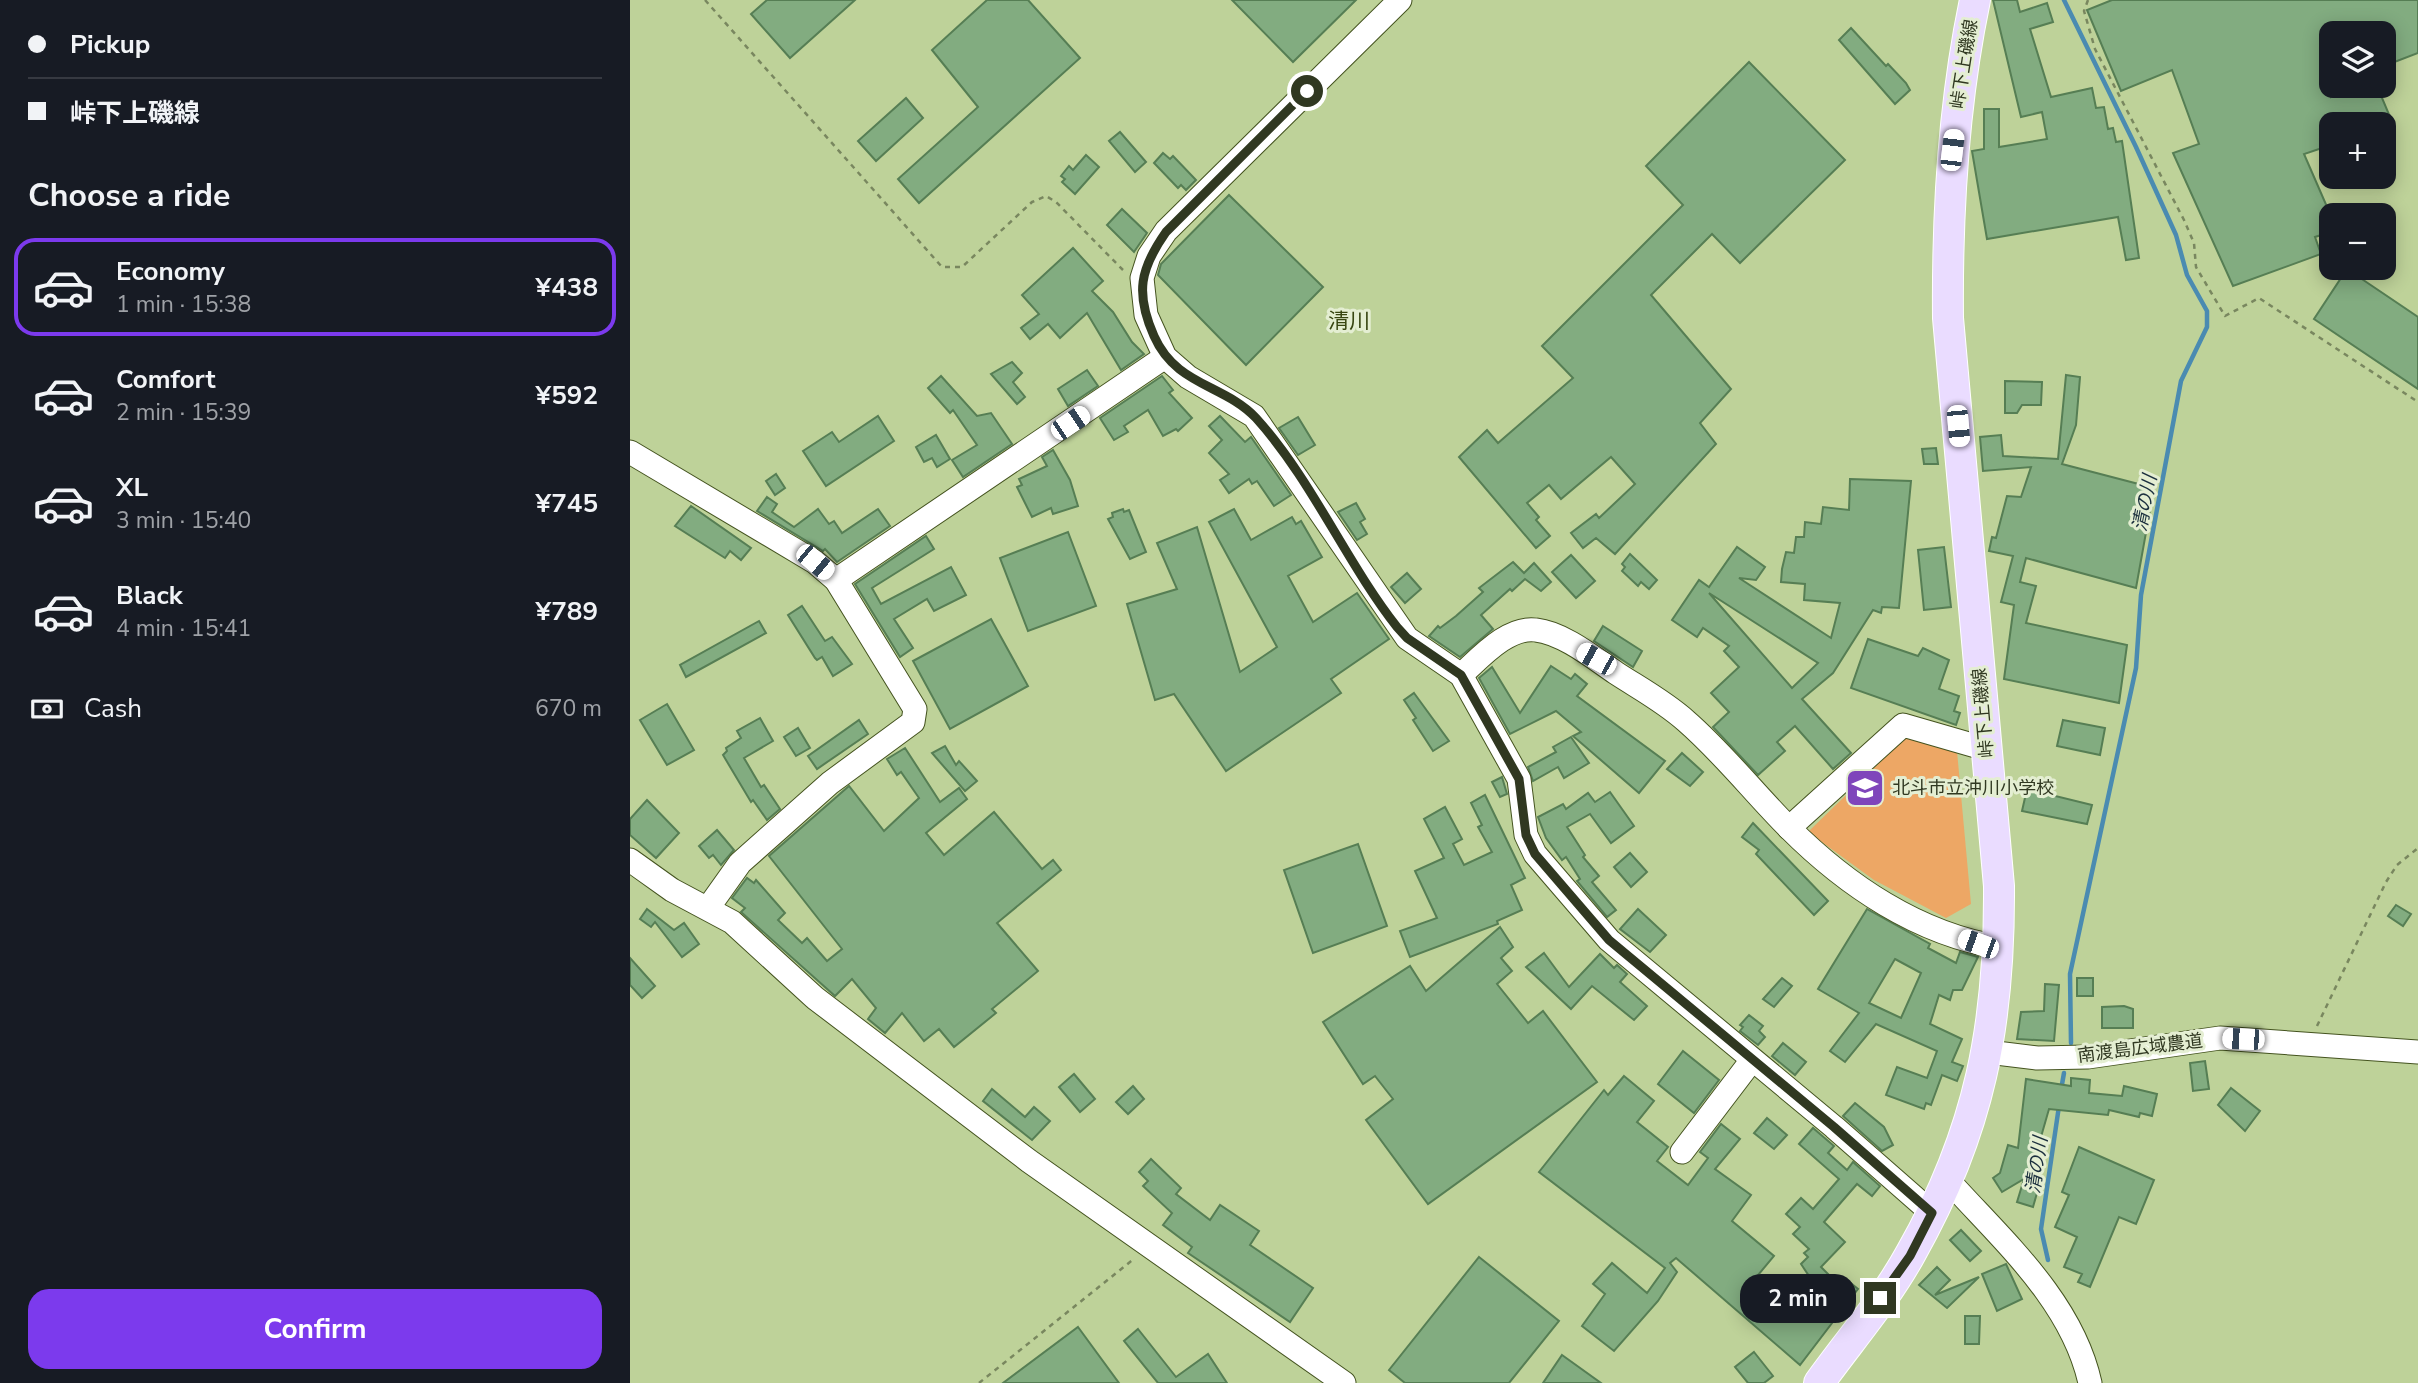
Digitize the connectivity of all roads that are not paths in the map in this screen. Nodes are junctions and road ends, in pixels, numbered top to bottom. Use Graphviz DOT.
graph roads {
  1 [pos="1400,0"];
  2 [pos="1975,0"];
  3 [pos="1165,357"];
  4 [pos="630,452"];
  5 [pos="836,580"];
  6 [pos="1461,675"];
  7 [pos="1986,750"];
  8 [pos="1789,828"];
  9 [pos="635,873"];
  10 [pos="708,908"];
  11 [pos="1999,947"];
  12 [pos="1988,1052"];
  13 [pos="2418,1052"];
  14 [pos="1752,1060"];
  15 [pos="1682,1152"];
  16 [pos="1948,1180"];
  17 [pos="1932,1213"];
  18 [pos="1344,1383"];
  19 [pos="1819,1383"];
  20 [pos="2090,1383"];
  1 -- 3 [label="street"];
  2 -- 7 [label="main road, 峠下上磯線"];
  3 -- 5 [label="street"];
  3 -- 6 [label="street"];
  4 -- 5 [label="street"];
  5 -- 10 [label="street"];
  6 -- 8 [label="street"];
  6 -- 14 [label="street"];
  7 -- 8 [label="street"];
  7 -- 11 [label="main road, 峠下上磯線"];
  8 -- 11 [label="street"];
  9 -- 10 [label="street"];
  10 -- 18 [label="street"];
  11 -- 12 [label="main road, 峠下上磯線"];
  12 -- 13 [label="street, 南渡島広域農道"];
  12 -- 16 [label="main road, 峠下上磯線"];
  14 -- 15 [label="street"];
  14 -- 17 [label="street"];
  16 -- 17 [label="main road, 峠下上磯線"];
  16 -- 20 [label="street"];
  17 -- 19 [label="main road, 峠下上磯線"];
}
